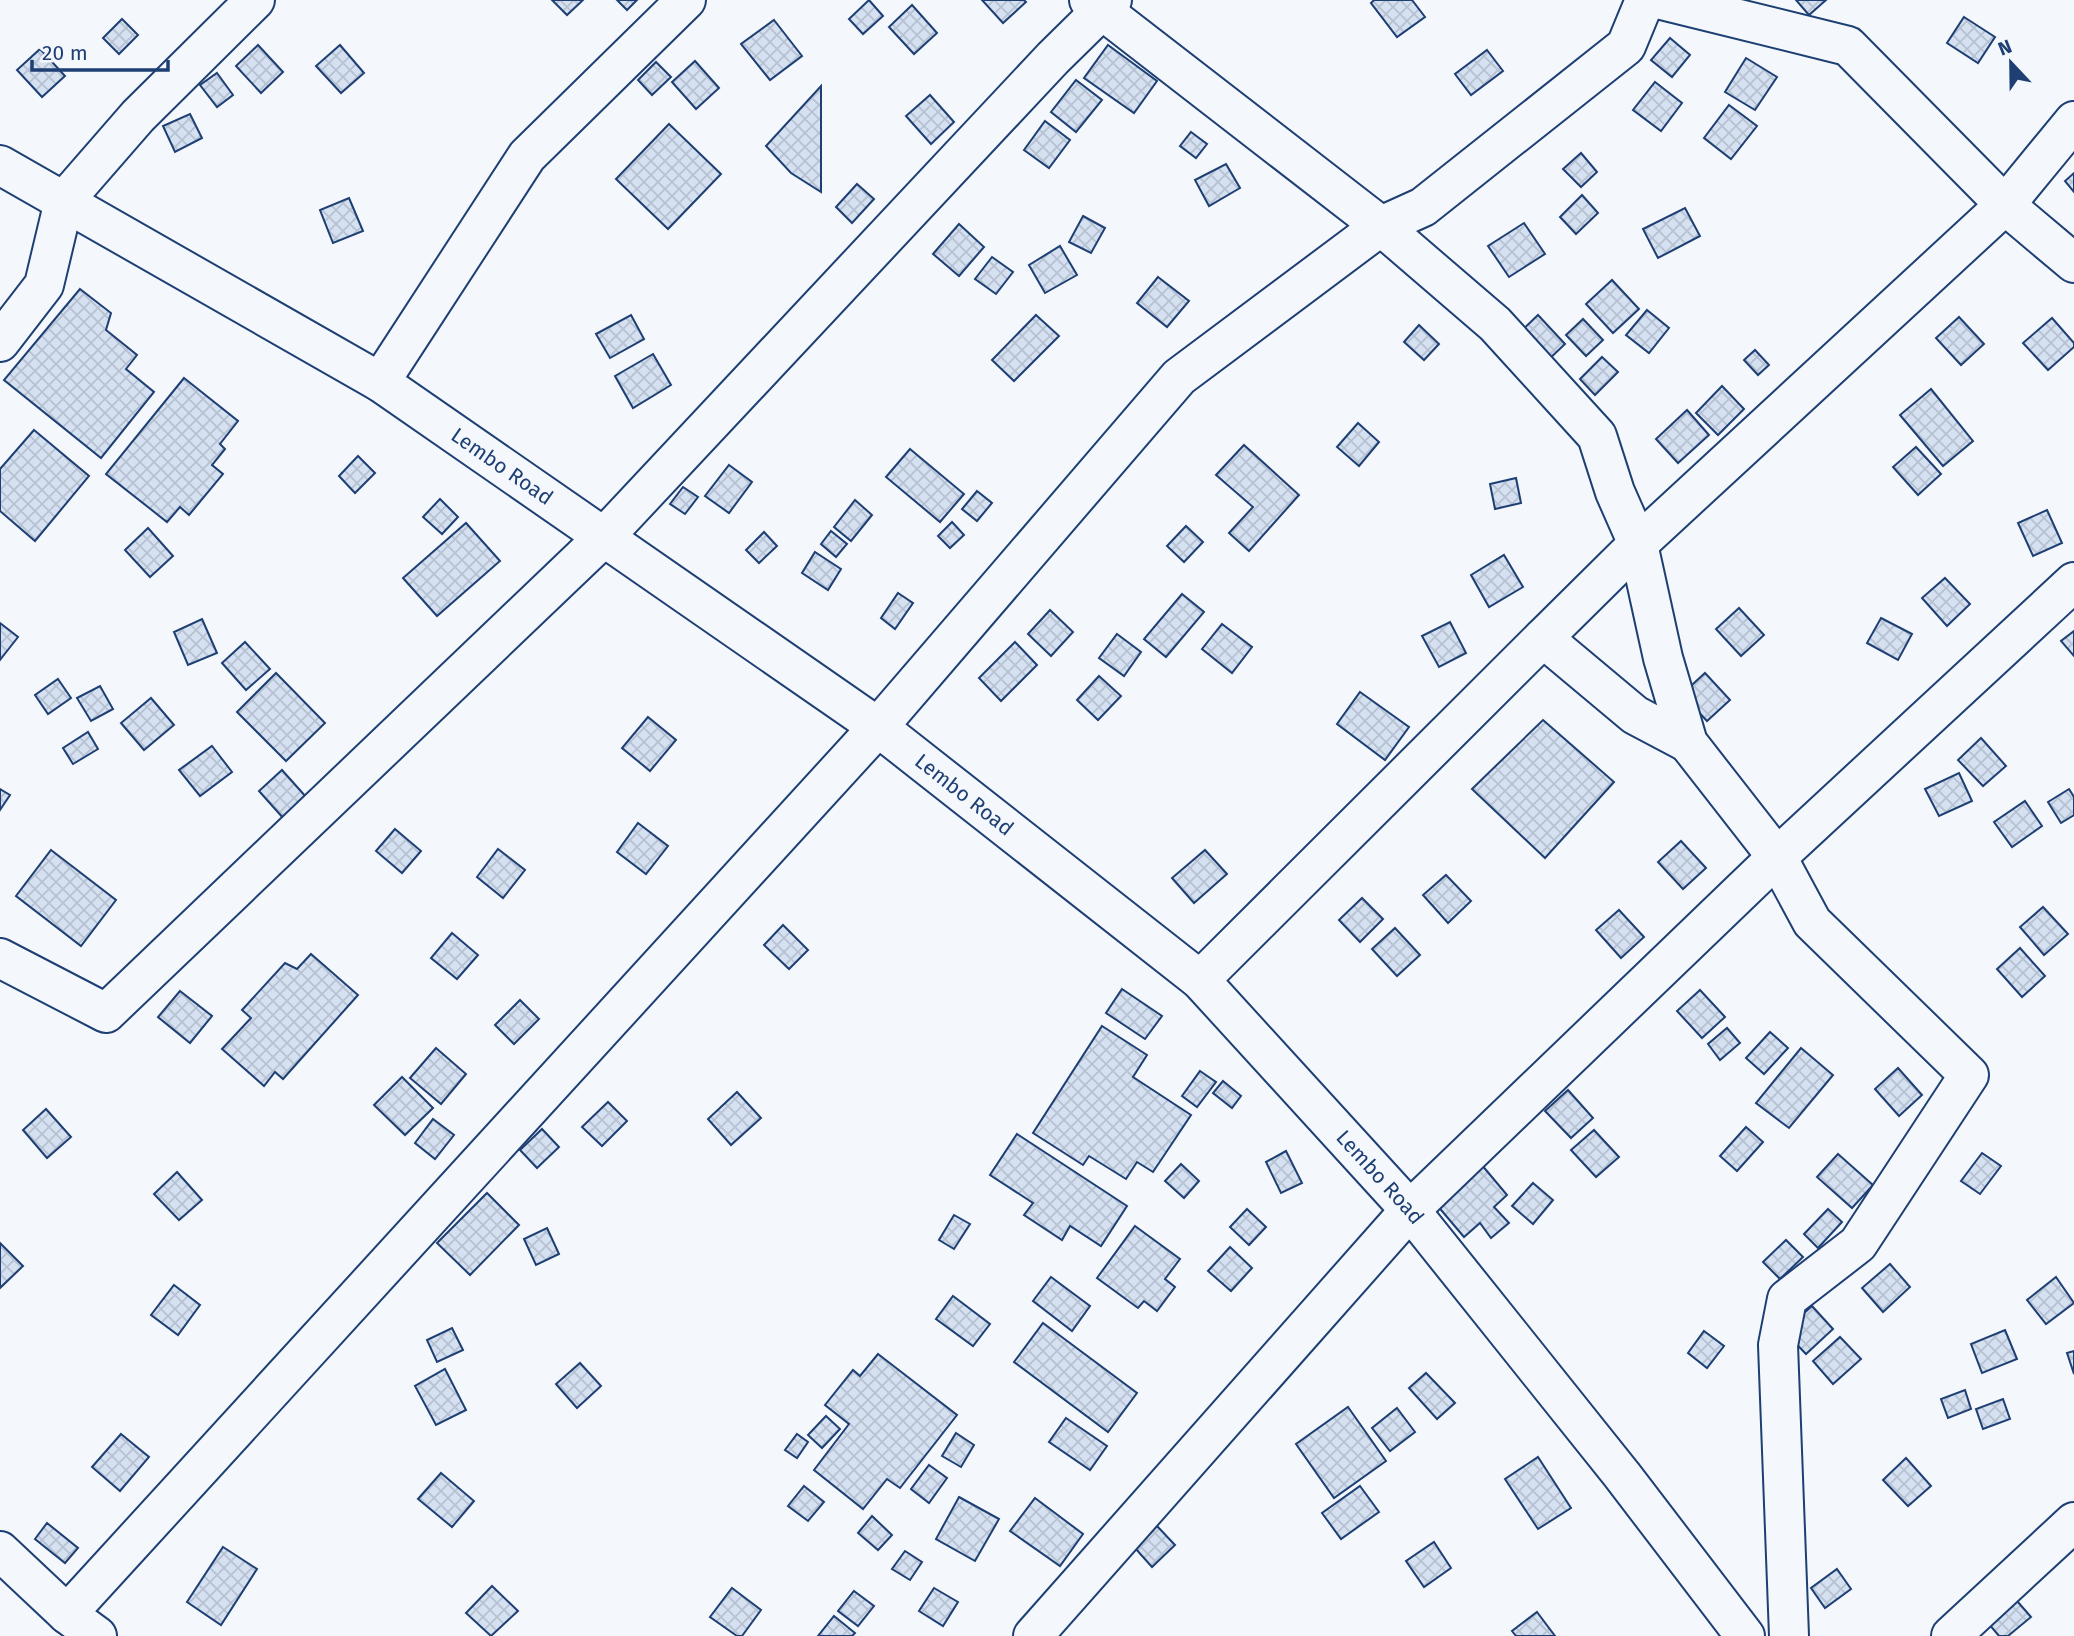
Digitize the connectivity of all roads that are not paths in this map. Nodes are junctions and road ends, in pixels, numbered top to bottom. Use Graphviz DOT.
graph roads {
  1 [pos="255,0"];
  2 [pos="687,0"];
  3 [pos="1645,0"];
  4 [pos="1662,0"];
  5 [pos="1101,3"];
  6 [pos="2074,121"];
  7 [pos="0,165"];
  8 [pos="64,201"];
  9 [pos="2005,205"];
  10 [pos="1381,226"];
  11 [pos="2074,263"];
  12 [pos="0,342"];
  13 [pos="380,382"];
  14 [pos="604,537"];
  15 [pos="1638,544"];
  16 [pos="2074,582"];
  17 [pos="1543,638"];
  18 [pos="878,727"];
  19 [pos="1688,743"];
  20 [pos="1777,857"];
  21 [pos="0,958"];
  22 [pos="1200,980"];
  23 [pos="1410,1210"];
  24 [pos="2074,1522"];
  25 [pos="0,1551"];
  26 [pos="82,1625"];
  27 [pos="1033,1636"];
  28 [pos="1745,1636"];
  29 [pos="1789,1636"];
  30 [pos="1951,1636"];
  1 -- 8 [label="street"];
  2 -- 13 [label="street"];
  3 -- 10 [label="street"];
  4 -- 9 [label="street"];
  5 -- 10 [label="street"];
  5 -- 14 [label="street"];
  6 -- 9 [label="street"];
  7 -- 8 [label="street, Lembo Road"];
  8 -- 12 [label="street"];
  8 -- 13 [label="street, Lembo Road"];
  9 -- 11 [label="street"];
  9 -- 15 [label="street"];
  10 -- 15 [label="street"];
  10 -- 18 [label="street"];
  13 -- 14 [label="street, Lembo Road"];
  14 -- 18 [label="street, Lembo Road"];
  14 -- 21 [label="street"];
  15 -- 17 [label="street"];
  15 -- 19 [label="street"];
  16 -- 20 [label="street"];
  17 -- 19 [label="street"];
  17 -- 22 [label="street"];
  18 -- 22 [label="street, Lembo Road"];
  18 -- 26 [label="street"];
  19 -- 20 [label="street"];
  20 -- 23 [label="street"];
  20 -- 29 [label="street"];
  22 -- 23 [label="street, Lembo Road"];
  23 -- 27 [label="street"];
  23 -- 28 [label="street, Lembo Road"];
  24 -- 30 [label="street"];
  25 -- 26 [label="street"];
}
